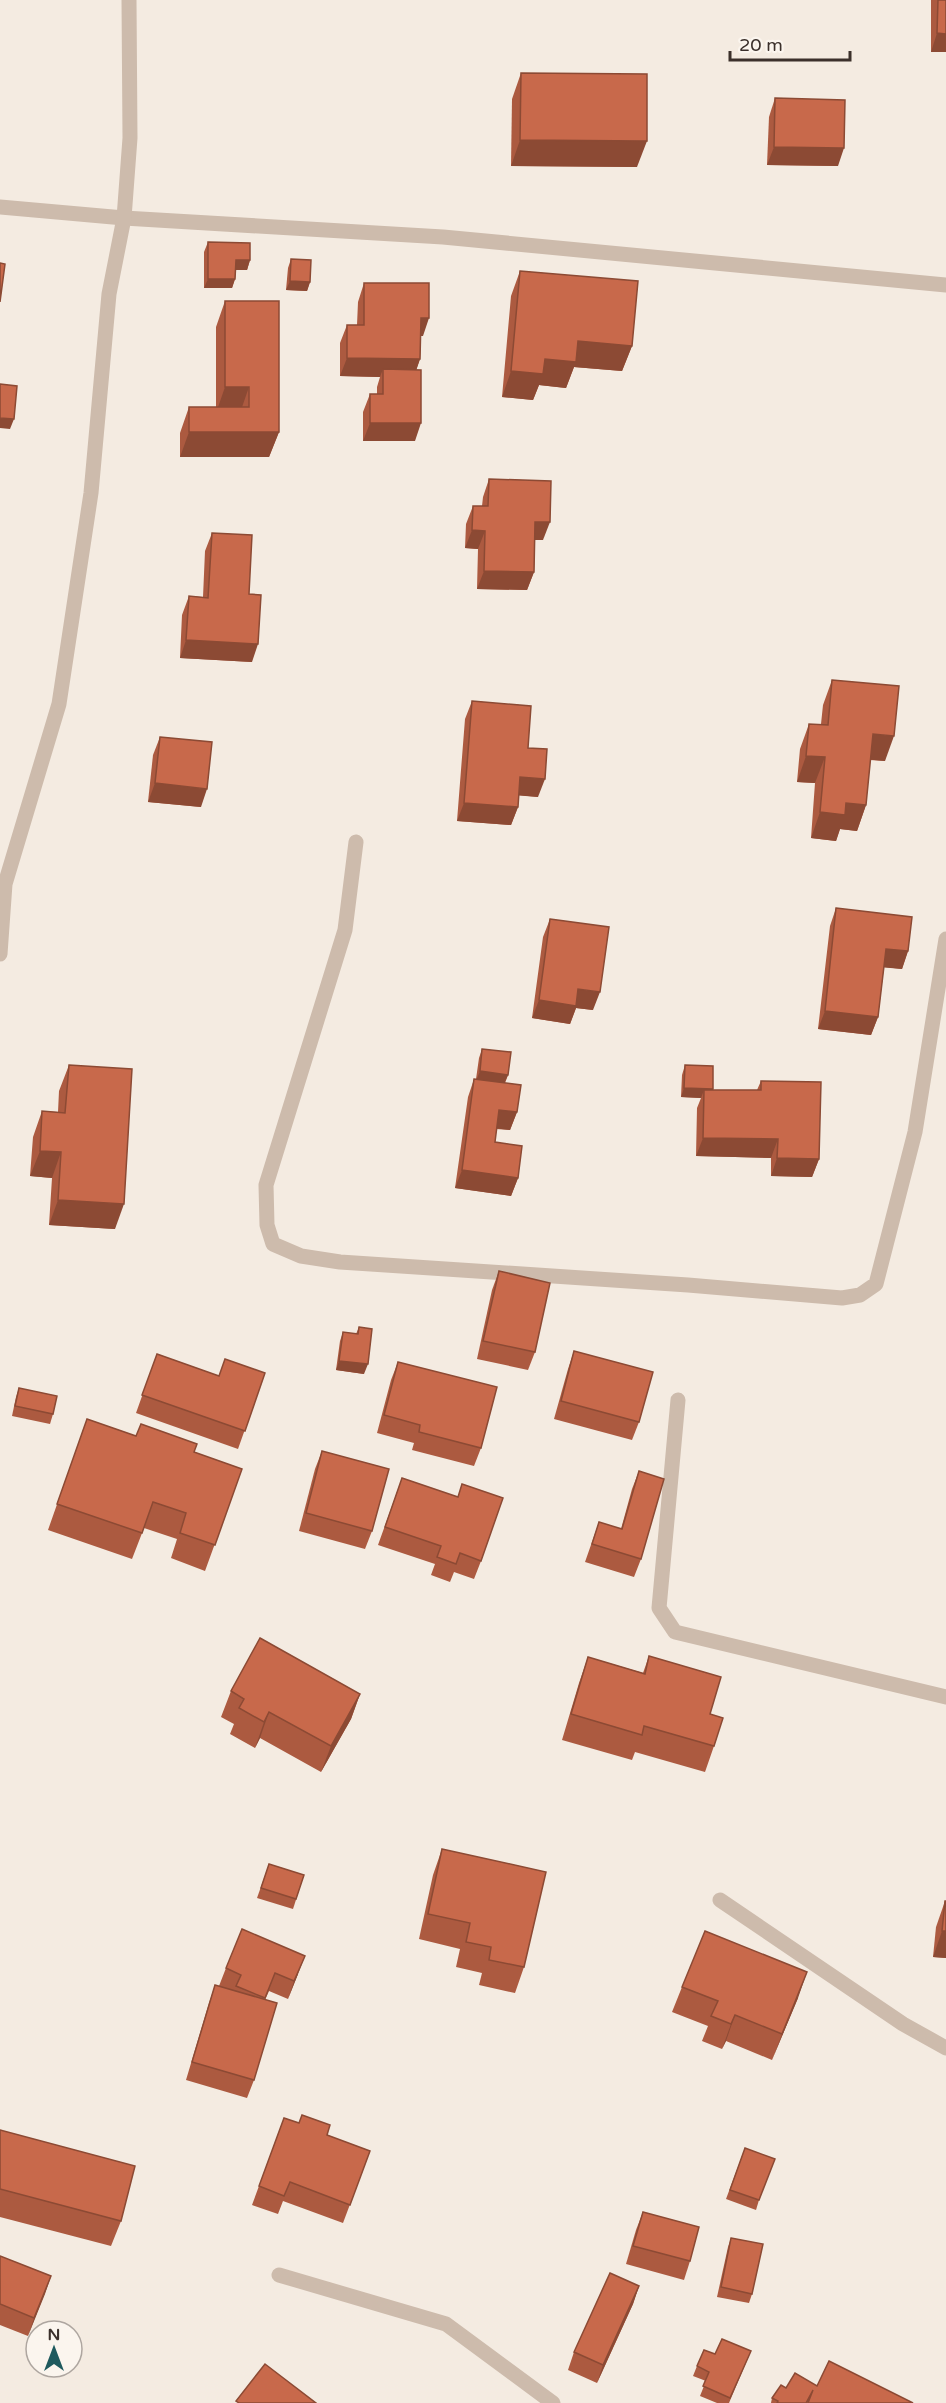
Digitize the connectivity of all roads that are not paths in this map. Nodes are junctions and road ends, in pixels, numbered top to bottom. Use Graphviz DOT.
graph roads {
  1 [pos="129,0"];
  2 [pos="0,207"];
  3 [pos="124,218"];
  4 [pos="946,285"];
  5 [pos="356,842"];
  6 [pos="946,939"];
  7 [pos="0,954"];
  8 [pos="678,1400"];
  9 [pos="946,1697"];
  10 [pos="720,1900"];
  11 [pos="946,2048"];
  12 [pos="279,2275"];
  13 [pos="553,2403"];
  1 -- 3 [label="street"];
  2 -- 3 [label="street"];
  3 -- 4 [label="street"];
  3 -- 7 [label="street"];
  5 -- 6 [label="street"];
  8 -- 9 [label="street"];
  10 -- 11 [label="street"];
  12 -- 13 [label="street"];
}
